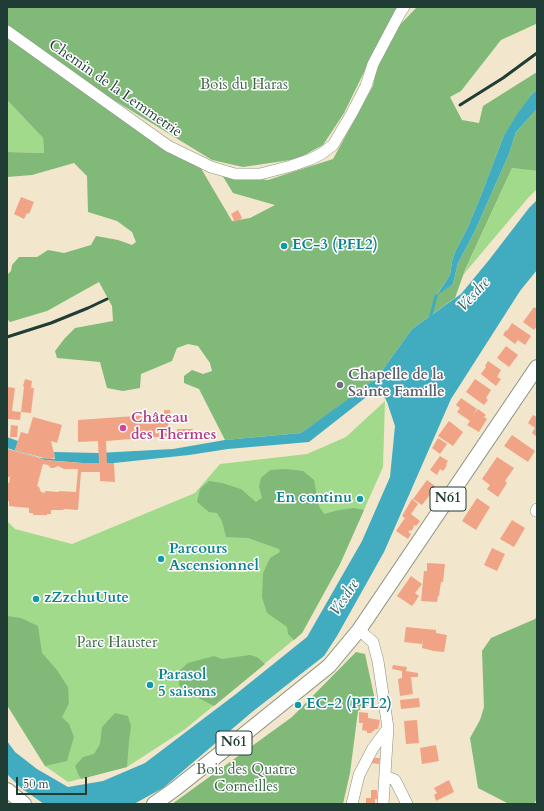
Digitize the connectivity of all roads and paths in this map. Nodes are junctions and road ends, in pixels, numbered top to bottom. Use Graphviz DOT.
graph roads {
  1 [pos="404,7"];
  2 [pos="7,31"];
  3 [pos="537,367"];
  4 [pos="359,630"];
  5 [pos="388,728"];
  6 [pos="385,776"];
  7 [pos="7,790"];
  8 [pos="24,804"];
  9 [pos="154,804"];
  10 [pos="352,804"];
  11 [pos="383,804"];
  12 [pos="407,804"];
  1 -- 2 [label="street, Chemin de la Lemmetrie"];
  3 -- 4 [label="main road, N61"];
  4 -- 5 [label="street"];
  4 -- 9 [label="main road, N61"];
  5 -- 6 [label="street"];
  5 -- 10 [label="street"];
  6 -- 11 [label="street"];
  6 -- 12 [label="street"];
  7 -- 8 [label="main road"];
}
